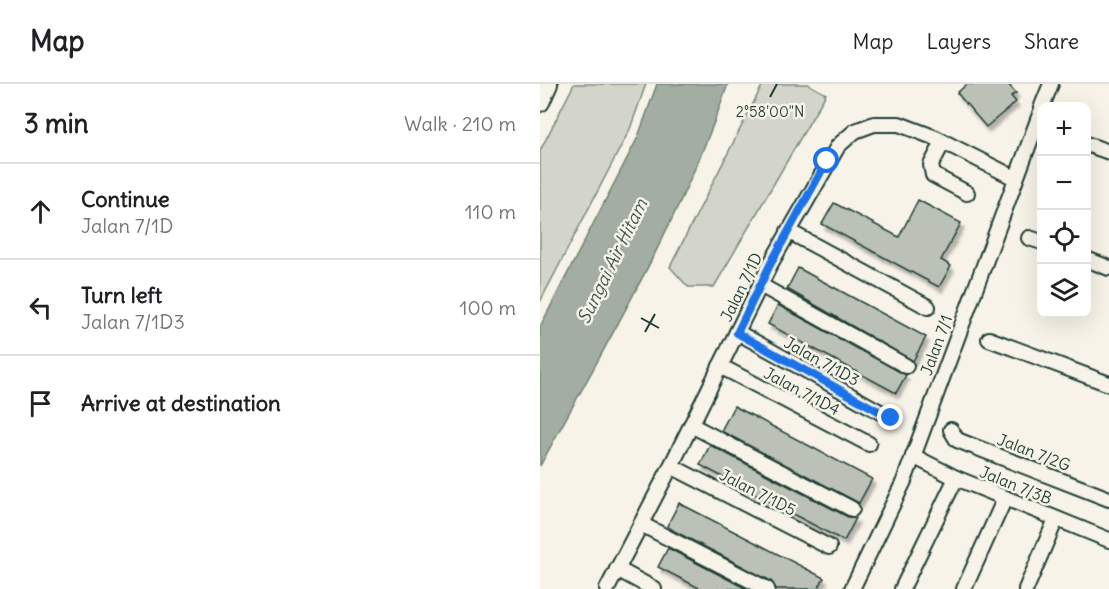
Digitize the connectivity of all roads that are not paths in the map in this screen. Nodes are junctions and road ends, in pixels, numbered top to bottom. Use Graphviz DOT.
graph roads {
  1 [pos="548,84"];
  2 [pos="1051,84"];
  3 [pos="540,102"];
  4 [pos="1044,102"];
  5 [pos="1037,121"];
  6 [pos="943,142"];
  7 [pos="1091,146"];
  8 [pos="1109,152"];
  9 [pos="1016,178"];
  10 [pos="967,193"];
  11 [pos="788,231"];
  12 [pos="1091,262"];
  13 [pos="1109,268"];
  14 [pos="760,285"];
  15 [pos="928,307"];
  16 [pos="737,333"];
  17 [pos="989,339"];
  18 [pos="720,366"];
  19 [pos="906,366"];
  20 [pos="1109,384"];
  21 [pos="891,418"];
  22 [pos="691,425"];
  23 [pos="951,430"];
  24 [pos="869,444"];
  25 [pos="914,456"];
  26 [pos="671,466"];
  27 [pos="956,478"];
  28 [pos="1005,498"];
  29 [pos="1109,499"];
  30 [pos="852,508"];
  31 [pos="1056,519"];
  32 [pos="641,524"];
  33 [pos="1109,540"];
  34 [pos="829,547"];
  35 [pos="617,569"];
  36 [pos="607,589"];
  37 [pos="654,589"];
  38 [pos="767,589"];
  39 [pos="852,589"];
  40 [pos="902,589"];
  41 [pos="964,589"];
  42 [pos="1026,589"];
  1 -- 3 [label="main road"];
  2 -- 4 [label="street, Jalan 7/1"];
  5 -- 9 [label="street, Jalan 7/1"];
  6 -- 9 [label="street, Jalan 7/1D"];
  6 -- 10 [label="street"];
  6 -- 11 [label="street, Jalan 7/1D"];
  7 -- 8 [label="street"];
  9 -- 25 [label="street, Jalan 7/1"];
  11 -- 14 [label="street, Jalan 7/1D"];
  11 -- 15 [label="street"];
  12 -- 13 [label="street"];
  14 -- 16 [label="street, Jalan 7/1D"];
  14 -- 19 [label="street"];
  16 -- 18 [label="street, Jalan 7/1D"];
  16 -- 21 [label="street, Jalan 7/1D3"];
  17 -- 20 [label="street"];
  18 -- 22 [label="street, Jalan 7/1D"];
  18 -- 24 [label="street, Jalan 7/1D4"];
  22 -- 26 [label="street, Jalan 7/1D"];
  22 -- 30 [label="street"];
  23 -- 29 [label="street, Jalan 7/2G"];
  25 -- 27 [label="street, Jalan 7/3B"];
  25 -- 39 [label="street, Jalan 7/1"];
  26 -- 32 [label="street, Jalan 7/1D"];
  26 -- 34 [label="street, Jalan 7/1D5"];
  27 -- 28 [label="street, Jalan 7/3B"];
  27 -- 40 [label="street"];
  28 -- 31 [label="street, Jalan 7/3B"];
  28 -- 41 [label="street"];
  31 -- 33 [label="street, Jalan 7/3B"];
  31 -- 42 [label="street"];
  32 -- 35 [label="street, Jalan 7/1D"];
  32 -- 38 [label="street"];
  35 -- 36 [label="street, Jalan 7/1D"];
  35 -- 37 [label="street"];
}
